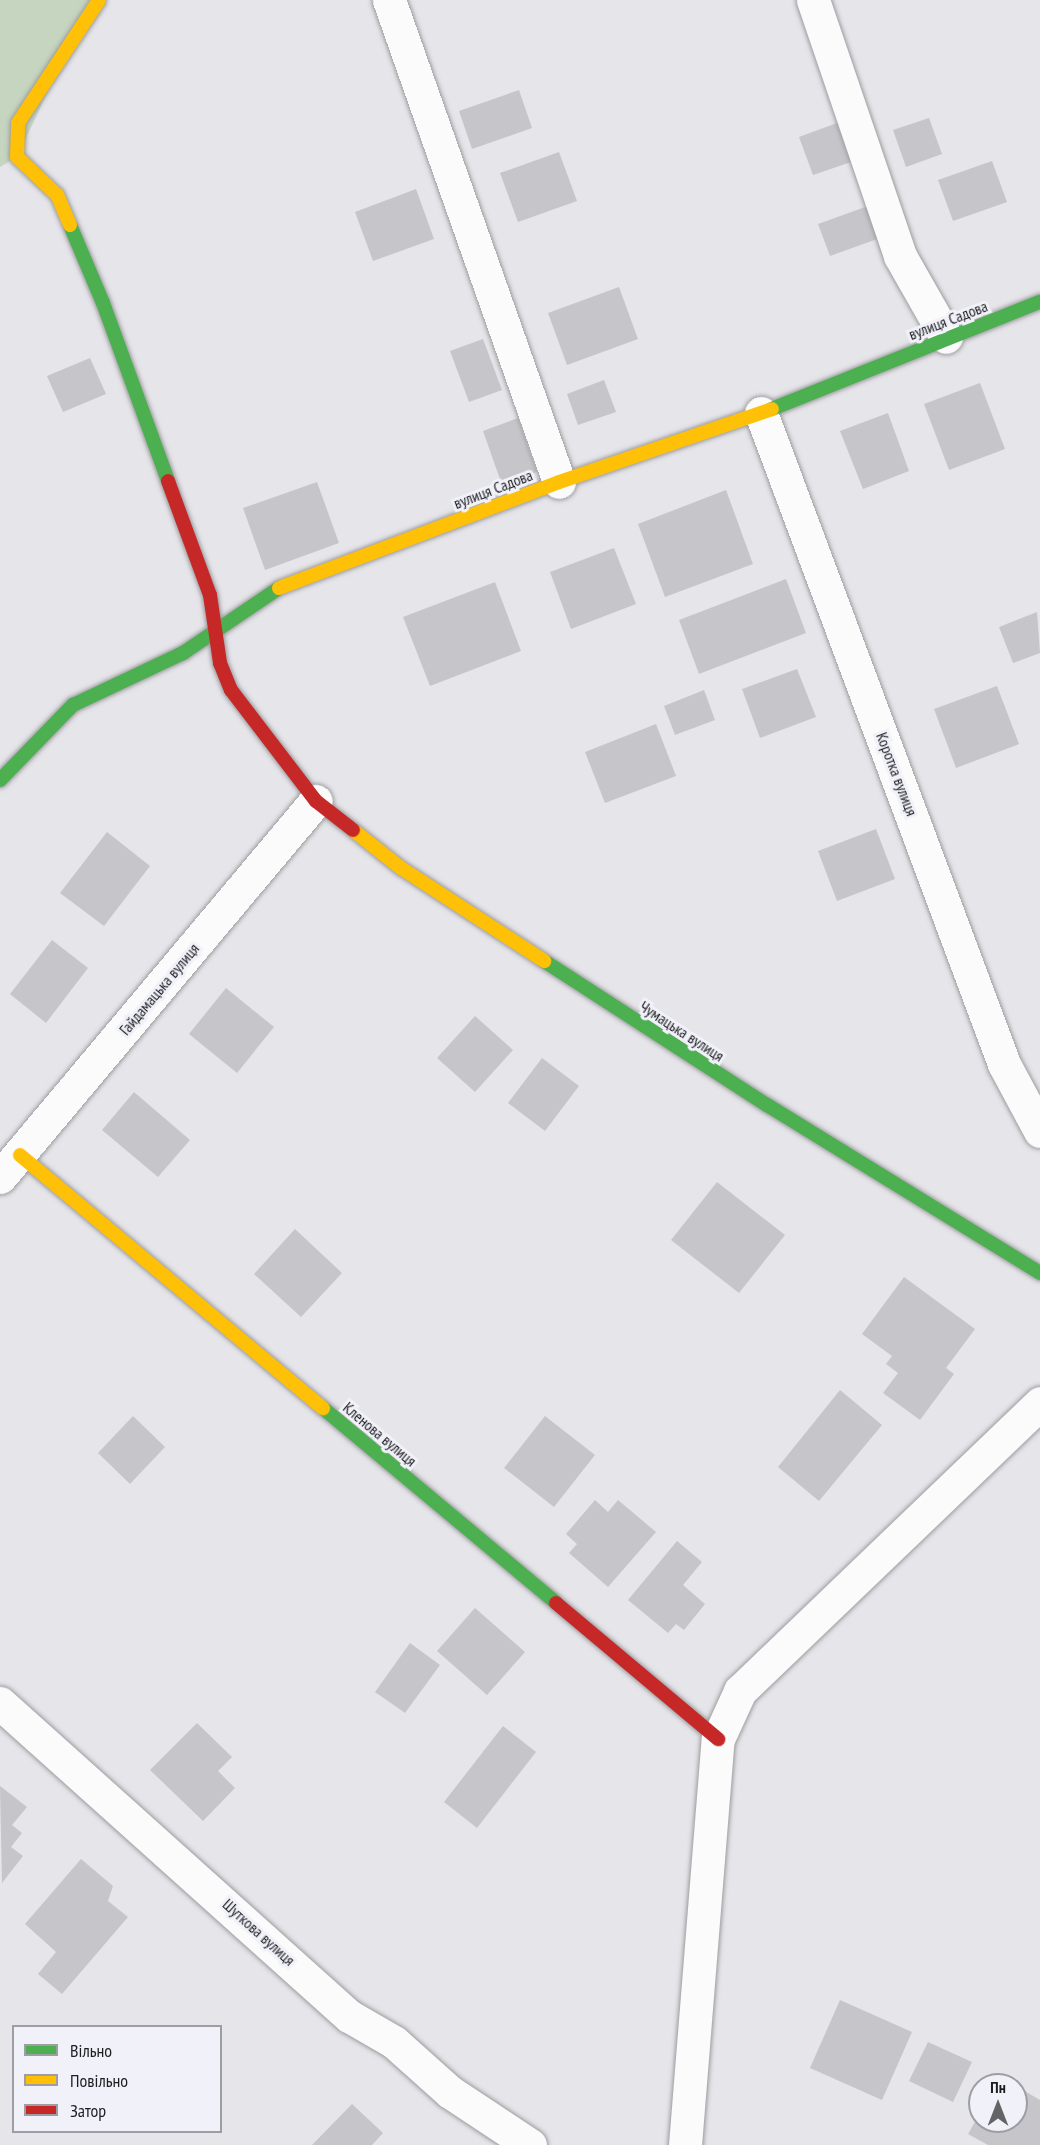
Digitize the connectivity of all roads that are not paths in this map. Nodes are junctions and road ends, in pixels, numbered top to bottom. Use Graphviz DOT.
graph roads {
  1 [pos="99,0"];
  2 [pos="389,0"];
  3 [pos="813,0"];
  4 [pos="9,162"];
  5 [pos="1040,302"];
  6 [pos="946,337"];
  7 [pos="761,413"];
  8 [pos="560,482"];
  9 [pos="218,629"];
  10 [pos="0,780"];
  11 [pos="316,801"];
  12 [pos="1040,1131"];
  13 [pos="10,1166"];
  14 [pos="1040,1273"];
  15 [pos="1040,1403"];
  16 [pos="0,1702"];
  17 [pos="718,1739"];
  18 [pos="530,2145"];
  19 [pos="685,2145"];
  1 -- 4 [label="street"];
  2 -- 8 [label="street"];
  3 -- 6 [label="street"];
  4 -- 9 [label="street, Чумацька вулиця"];
  5 -- 6 [label="street, вулиця Садова"];
  6 -- 7 [label="street, вулиця Садова"];
  7 -- 8 [label="street, вулиця Садова"];
  7 -- 12 [label="street, Коротка вулиця"];
  8 -- 9 [label="street, вулиця Садова"];
  9 -- 10 [label="street, вулиця Садова"];
  9 -- 11 [label="street, Чумацька вулиця"];
  11 -- 13 [label="street, Гайдамацька вулиця"];
  11 -- 14 [label="street, Чумацька вулиця"];
  13 -- 17 [label="street, Кленова вулиця"];
  15 -- 17 [label="street"];
  16 -- 18 [label="street, Шуткова вулиця"];
  17 -- 19 [label="street"];
}
